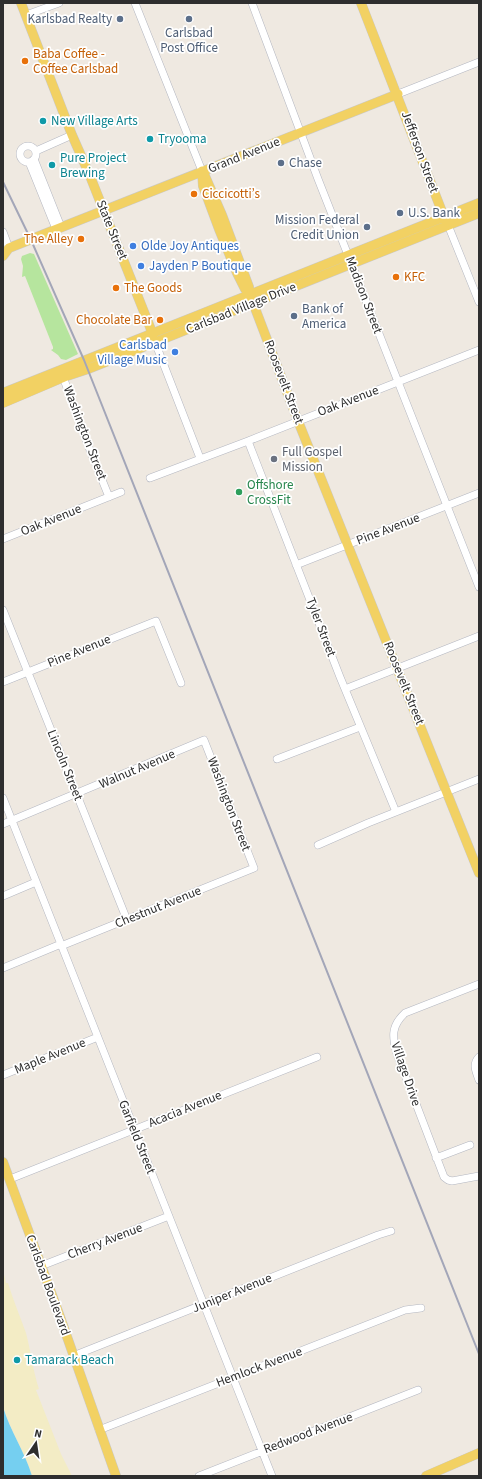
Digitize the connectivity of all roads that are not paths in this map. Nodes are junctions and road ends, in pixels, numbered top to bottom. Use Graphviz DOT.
graph roads {
  1 [pos="21,3"];
  2 [pos="59,3"];
  3 [pos="135,3"];
  4 [pos="252,3"];
  5 [pos="361,3"];
  6 [pos="26,15"];
  7 [pos="479,62"];
  8 [pos="398,94"];
  9 [pos="300,132"];
  10 [pos="72,135"];
  11 [pos="36,151"];
  12 [pos="32,160"];
  13 [pos="202,171"];
  14 [pos="479,203"];
  15 [pos="104,211"];
  16 [pos="479,213"];
  17 [pos="446,221"];
  18 [pos="59,228"];
  19 [pos="3,232"];
  20 [pos="6,247"];
  21 [pos="3,256"];
  22 [pos="350,259"];
  23 [pos="251,298"];
  24 [pos="479,302"];
  25 [pos="153,338"];
  26 [pos="479,350"];
  27 [pos="62,373"];
  28 [pos="398,382"];
  29 [pos="3,393"];
  30 [pos="3,403"];
  31 [pos="298,421"];
  32 [pos="248,441"];
  33 [pos="200,458"];
  34 [pos="150,478"];
  35 [pos="122,492"];
  36 [pos="479,493"];
  37 [pos="109,497"];
  38 [pos="448,506"];
  39 [pos="3,540"];
  40 [pos="348,545"];
  41 [pos="296,565"];
  42 [pos="479,586"];
  43 [pos="3,610"];
  44 [pos="479,636"];
  45 [pos="398,668"];
  46 [pos="28,672"];
  47 [pos="3,682"];
  48 [pos="181,683"];
  49 [pos="345,689"];
  50 [pos="360,727"];
  51 [pos="204,740"];
  52 [pos="277,759"];
  53 [pos="479,779"];
  54 [pos="447,792"];
  55 [pos="77,794"];
  56 [pos="3,798"];
  57 [pos="396,812"];
  58 [pos="12,821"];
  59 [pos="3,824"];
  60 [pos="318,845"];
  61 [pos="254,868"];
  62 [pos="479,873"];
  63 [pos="36,882"];
  64 [pos="3,896"];
  65 [pos="127,920"];
  66 [pos="61,945"];
  67 [pos="3,968"];
  68 [pos="479,984"];
  69 [pos="98,1037"];
  70 [pos="317,1057"];
  71 [pos="479,1057"];
  72 [pos="3,1075"];
  73 [pos="479,1080"];
  74 [pos="134,1129"];
  75 [pos="470,1145"];
  76 [pos="436,1158"];
  77 [pos="3,1162"];
  78 [pos="479,1176"];
  79 [pos="10,1179"];
  80 [pos="169,1216"];
  81 [pos="391,1231"];
  82 [pos="40,1266"];
  83 [pos="204,1304"];
  84 [pos="421,1308"];
  85 [pos="73,1356"];
  86 [pos="233,1377"];
  87 [pos="418,1390"];
  88 [pos="99,1430"];
  89 [pos="262,1451"];
  90 [pos="479,1453"];
  91 [pos="116,1476"];
  92 [pos="199,1476"];
  93 [pos="272,1476"];
  94 [pos="426,1476"];
  1 -- 6 [label="main road, State Street"];
  2 -- 6 [label="street"];
  3 -- 13 [label="street, Roosevelt Street"];
  4 -- 9 [label="street, Madison Street"];
  5 -- 8 [label="main road, Jefferson Street"];
  6 -- 10 [label="main road, State Street"];
  7 -- 8 [label="street, Grand Avenue"];
  8 -- 9 [label="main road, Grand Avenue"];
  8 -- 17 [label="main road, Jefferson Street"];
  9 -- 13 [label="main road, Grand Avenue"];
  9 -- 22 [label="street, Madison Street"];
  10 -- 11 [label="street"];
  10 -- 15 [label="main road, State Street"];
  11 -- 12 [label="street"];
  11 -- 12 [label="street"];
  12 -- 18 [label="street"];
  13 -- 15 [label="main road, Grand Avenue"];
  13 -- 23 [label="main road, Roosevelt Street"];
  14 -- 17 [label="main road, Carlsbad Village Drive"];
  15 -- 18 [label="main road, Grand Avenue"];
  15 -- 25 [label="main road, State Street"];
  16 -- 17 [label="main road, Carlsbad Village Drive"];
  17 -- 22 [label="main road, Carlsbad Village Drive"];
  17 -- 24 [label="street, Jefferson Street"];
  18 -- 20 [label="main road, Grand Avenue"];
  19 -- 20 [label="street"];
  20 -- 21 [label="main road"];
  22 -- 23 [label="main road, Carlsbad Village Drive"];
  22 -- 28 [label="street, Madison Street"];
  23 -- 25 [label="main road, Carlsbad Village Drive"];
  23 -- 31 [label="main road, Roosevelt Street"];
  25 -- 27 [label="main road, Carlsbad Village Drive"];
  25 -- 33 [label="street, State Street"];
  26 -- 28 [label="street, Oak Avenue"];
  27 -- 29 [label="main road, Carlsbad Village Drive"];
  27 -- 30 [label="main road, Carlsbad Village Drive"];
  27 -- 37 [label="street, Washington Street"];
  28 -- 31 [label="street, Oak Avenue"];
  28 -- 38 [label="street, Madison Street"];
  31 -- 32 [label="street, Oak Avenue"];
  31 -- 40 [label="main road, Roosevelt Street"];
  32 -- 33 [label="street, Oak Avenue"];
  32 -- 41 [label="street, Tyler Street"];
  33 -- 34 [label="street, Oak Avenue"];
  35 -- 37 [label="street, Oak Avenue"];
  36 -- 38 [label="street, Pine Avenue"];
  37 -- 39 [label="street, Oak Avenue"];
  38 -- 40 [label="street, Pine Avenue"];
  38 -- 42 [label="street, Madison Street"];
  40 -- 41 [label="street, Pine Avenue"];
  40 -- 45 [label="main road, Roosevelt Street"];
  41 -- 49 [label="street, Tyler Street"];
  43 -- 46 [label="street, Lincoln Street"];
  44 -- 45 [label="street"];
  45 -- 49 [label="street"];
  45 -- 54 [label="main road, Roosevelt Street"];
  46 -- 47 [label="street, Pine Avenue"];
  46 -- 48 [label="street, Pine Avenue"];
  46 -- 55 [label="street, Lincoln Street"];
  49 -- 50 [label="street, Tyler Street"];
  50 -- 52 [label="street"];
  50 -- 57 [label="street, Tyler Street"];
  51 -- 55 [label="street, Walnut Avenue"];
  51 -- 61 [label="street, Washington Street"];
  53 -- 54 [label="street"];
  54 -- 57 [label="street"];
  54 -- 62 [label="main road, Roosevelt Street"];
  55 -- 58 [label="street, Walnut Avenue"];
  55 -- 65 [label="street, Lincoln Street"];
  56 -- 58 [label="street, Garfield Street"];
  57 -- 60 [label="street"];
  58 -- 59 [label="street, Walnut Avenue"];
  58 -- 63 [label="street, Garfield Street"];
  61 -- 65 [label="street, Chestnut Avenue"];
  63 -- 64 [label="street"];
  63 -- 66 [label="street, Garfield Street"];
  65 -- 66 [label="street, Chestnut Avenue"];
  66 -- 67 [label="street, Chestnut Avenue"];
  66 -- 69 [label="street, Garfield Street"];
  68 -- 76 [label="street, Village Drive"];
  69 -- 72 [label="street, Maple Avenue"];
  69 -- 74 [label="street, Garfield Street"];
  70 -- 74 [label="street, Acacia Avenue"];
  71 -- 73 [label="street"];
  74 -- 79 [label="street, Acacia Avenue"];
  74 -- 80 [label="street, Garfield Street"];
  75 -- 76 [label="street"];
  76 -- 78 [label="street, Village Drive"];
  77 -- 79 [label="main road, Carlsbad Boulevard"];
  79 -- 82 [label="main road, Carlsbad Boulevard"];
  80 -- 82 [label="street, Cherry Avenue"];
  80 -- 83 [label="street, Garfield Street"];
  81 -- 83 [label="street, Juniper Avenue"];
  82 -- 85 [label="main road, Carlsbad Boulevard"];
  83 -- 85 [label="street, Juniper Avenue"];
  83 -- 86 [label="street, Garfield Street"];
  84 -- 86 [label="street, Hemlock Avenue"];
  85 -- 88 [label="main road, Carlsbad Boulevard"];
  86 -- 88 [label="street, Hemlock Avenue"];
  86 -- 89 [label="street, Garfield Street"];
  87 -- 89 [label="street, Redwood Avenue"];
  88 -- 91 [label="main road, Carlsbad Boulevard"];
  89 -- 92 [label="street, Redwood Avenue"];
  89 -- 93 [label="street, Garfield Street"];
  90 -- 94 [label="main road"];
}
